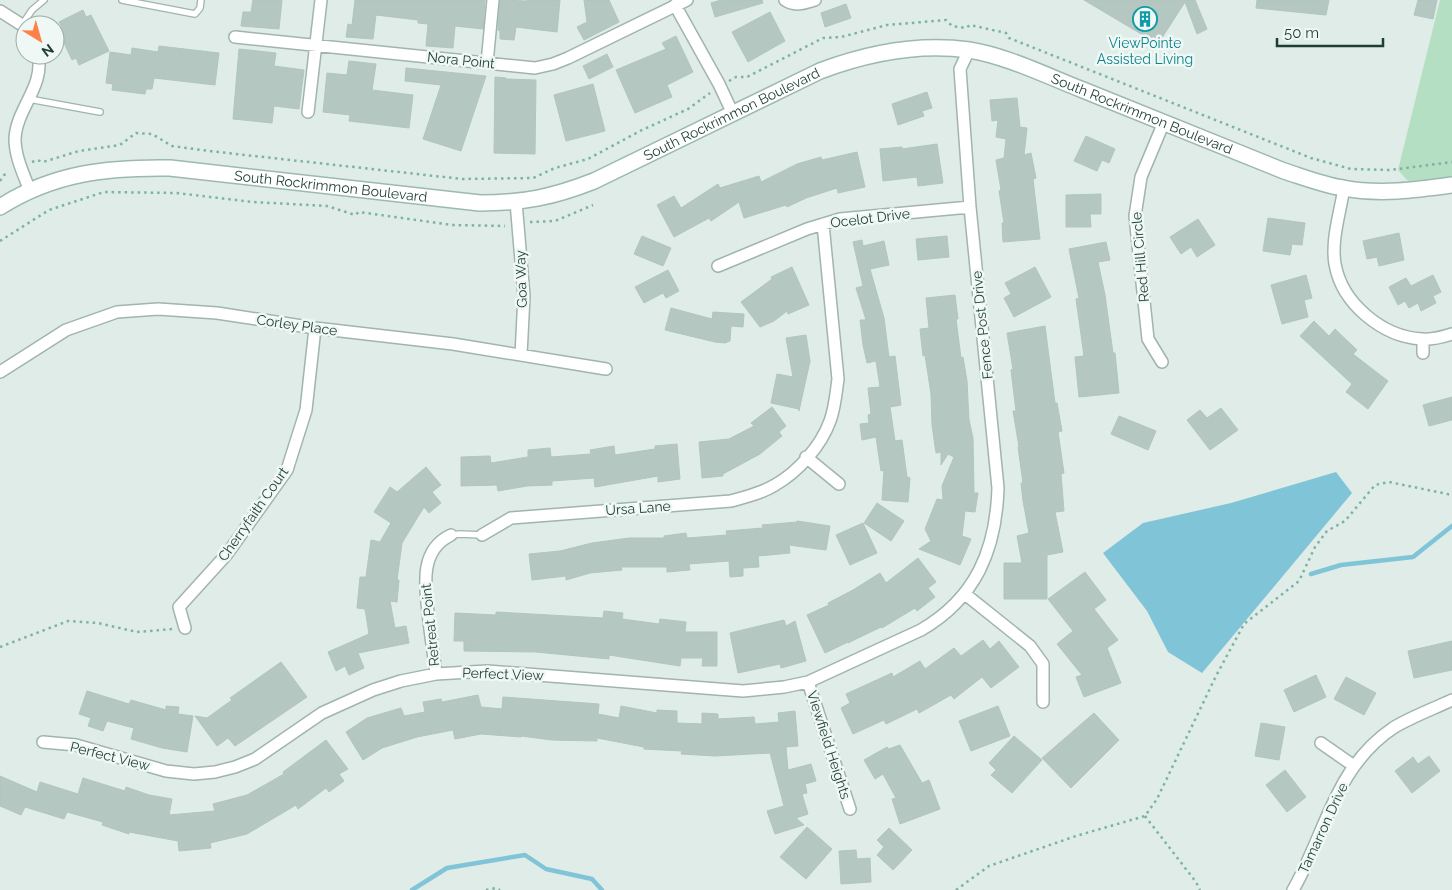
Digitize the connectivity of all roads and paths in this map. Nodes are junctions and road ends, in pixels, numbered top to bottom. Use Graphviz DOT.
graph roads {
  1 [pos="44,0"];
  2 [pos="122,0"];
  3 [pos="201,0"];
  4 [pos="321,0"];
  5 [pos="494,0"];
  6 [pos="687,0"];
  7 [pos="786,0"];
  8 [pos="815,0"];
  9 [pos="675,5"];
  10 [pos="662,6"];
  11 [pos="0,11"];
  12 [pos="30,15"];
  13 [pos="15,21"];
  14 [pos="235,37"];
  15 [pos="316,46"];
  16 [pos="969,50"];
  17 [pos="486,63"];
  18 [pos="40,65"];
  19 [pos="29,99"];
  20 [pos="100,112"];
  21 [pos="308,112"];
  22 [pos="733,114"];
  23 [pos="1164,122"];
  24 [pos="1452,185"];
  25 [pos="1344,188"];
  26 [pos="30,191"];
  27 [pos="516,202"];
  28 [pos="593,204"];
  29 [pos="970,207"];
  30 [pos="0,208"];
  31 [pos="518,224"];
  32 [pos="823,224"];
  33 [pos="0,241"];
  34 [pos="718,266"];
  35 [pos="315,328"];
  36 [pos="1452,334"];
  37 [pos="1423,340"];
  38 [pos="1423,353"];
  39 [pos="521,355"];
  40 [pos="1162,362"];
  41 [pos="606,369"];
  42 [pos="0,372"];
  43 [pos="806,458"];
  44 [pos="839,484"];
  45 [pos="1452,495"];
  46 [pos="456,534"];
  47 [pos="482,535"];
  48 [pos="965,594"];
  49 [pos="186,628"];
  50 [pos="0,647"];
  51 [pos="436,674"];
  52 [pos="808,682"];
  53 [pos="1452,700"];
  54 [pos="1042,702"];
  55 [pos="43,742"];
  56 [pos="1321,743"];
  57 [pos="1354,766"];
  58 [pos="850,809"];
  59 [pos="1145,816"];
  60 [pos="486,890"];
  61 [pos="500,890"];
  62 [pos="956,890"];
  63 [pos="1200,890"];
  64 [pos="1293,890"];
  1 -- 12 [label="lane"];
  2 -- 3 [label="lane"];
  4 -- 15 [label="street"];
  5 -- 17 [label="street"];
  6 -- 9 [label="street, Nora Point"];
  7 -- 8 [label="street"];
  9 -- 10 [label="street, Nora Point"];
  9 -- 22 [label="street"];
  10 -- 17 [label="street, Nora Point"];
  11 -- 13 [label="street"];
  14 -- 15 [label="street, Nora Point"];
  15 -- 17 [label="street, Nora Point"];
  15 -- 21 [label="street"];
  16 -- 22 [label="main road, South Rockrimmon Boulevard"];
  16 -- 23 [label="main road, South Rockrimmon Boulevard"];
  16 -- 29 [label="street, Fence Post Drive"];
  18 -- 19 [label="street"];
  19 -- 20 [label="lane"];
  19 -- 26 [label="street"];
  22 -- 27 [label="main road, South Rockrimmon Boulevard"];
  23 -- 25 [label="main road, South Rockrimmon Boulevard"];
  23 -- 40 [label="street, Red Hill Circle"];
  24 -- 25 [label="main road, South Rockrimmon Boulevard"];
  25 -- 37 [label="street"];
  26 -- 27 [label="main road, South Rockrimmon Boulevard"];
  26 -- 30 [label="main road, South Rockrimmon Boulevard"];
  27 -- 31 [label="street, Goa Way"];
  28 -- 31 [label="path"];
  29 -- 32 [label="street, Ocelot Drive"];
  29 -- 48 [label="street, Fence Post Drive"];
  31 -- 33 [label="path"];
  31 -- 39 [label="street, Goa Way"];
  32 -- 34 [label="street, Ocelot Drive"];
  32 -- 43 [label="street, Ursa Lane"];
  35 -- 39 [label="street, Corley Place"];
  35 -- 42 [label="street, Corley Place"];
  35 -- 49 [label="street, Cherryfaith Court"];
  36 -- 37 [label="street"];
  37 -- 38 [label="street"];
  39 -- 41 [label="street, Corley Place"];
  43 -- 44 [label="street"];
  43 -- 47 [label="street, Ursa Lane"];
  45 -- 59 [label="path"];
  46 -- 47 [label="lane, Ursa Lane"];
  46 -- 51 [label="street, Retreat Point"];
  48 -- 52 [label="street, Perfect View"];
  48 -- 54 [label="street"];
  49 -- 50 [label="path"];
  51 -- 52 [label="street, Perfect View"];
  51 -- 55 [label="street, Perfect View"];
  52 -- 58 [label="street, Viewfield Heights"];
  53 -- 57 [label="street, Tamarron Drive"];
  56 -- 57 [label="street, Tamarron Drive"];
  57 -- 64 [label="street, Tamarron Drive"];
  59 -- 62 [label="path"];
  59 -- 63 [label="path"];
  60 -- 61 [label="path"];
}
